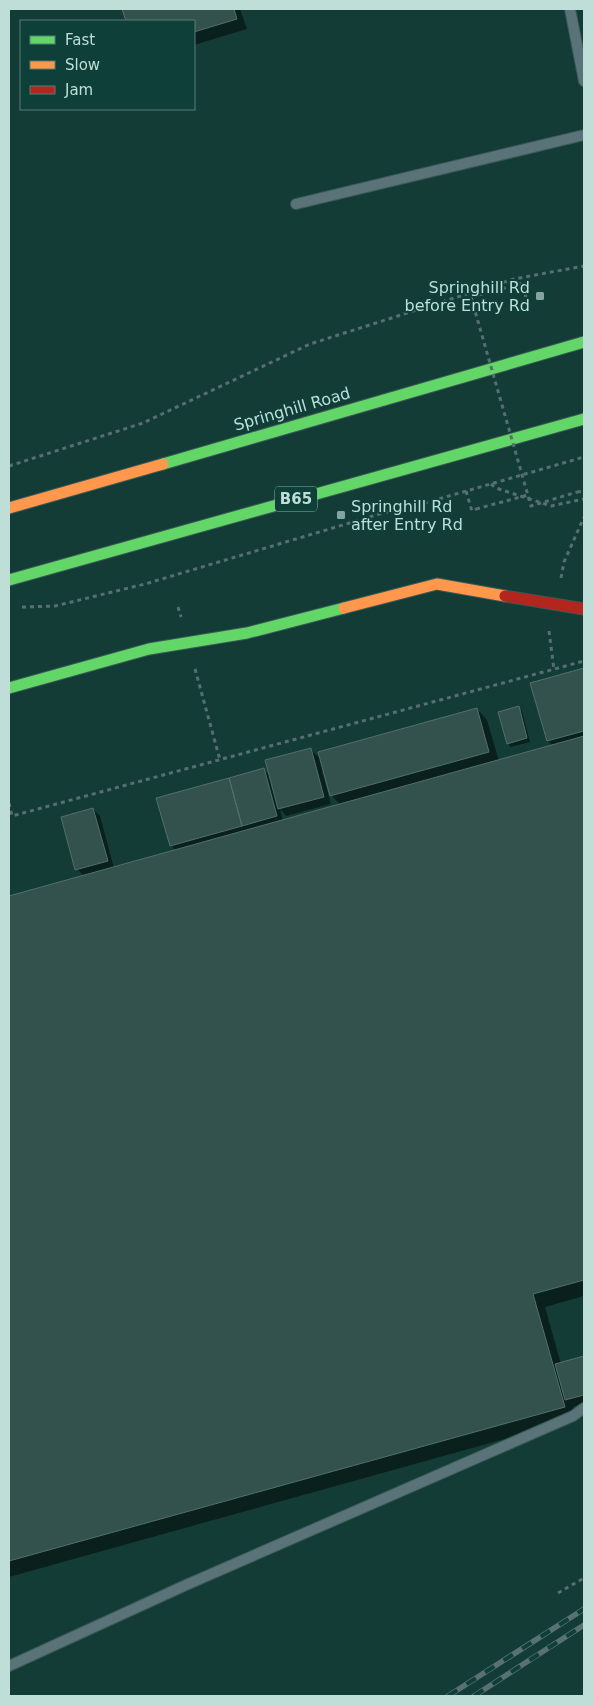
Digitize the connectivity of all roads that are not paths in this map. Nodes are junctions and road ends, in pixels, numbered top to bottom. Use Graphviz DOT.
graph roads {
  1 [pos="570,9"];
  2 [pos="584,81"];
  3 [pos="584,135"];
  4 [pos="296,204"];
  5 [pos="584,342"];
  6 [pos="584,419"];
  7 [pos="9,508"];
  8 [pos="9,580"];
  9 [pos="584,609"];
  10 [pos="9,688"];
  11 [pos="584,1408"];
  12 [pos="9,1666"];
  1 -- 2 [label="lane"];
  3 -- 4 [label="lane"];
  5 -- 7 [label="main road, Springhill Road"];
  6 -- 8 [label="main road, B65"];
  9 -- 10 [label="main road"];
  11 -- 12 [label="lane"];
}
